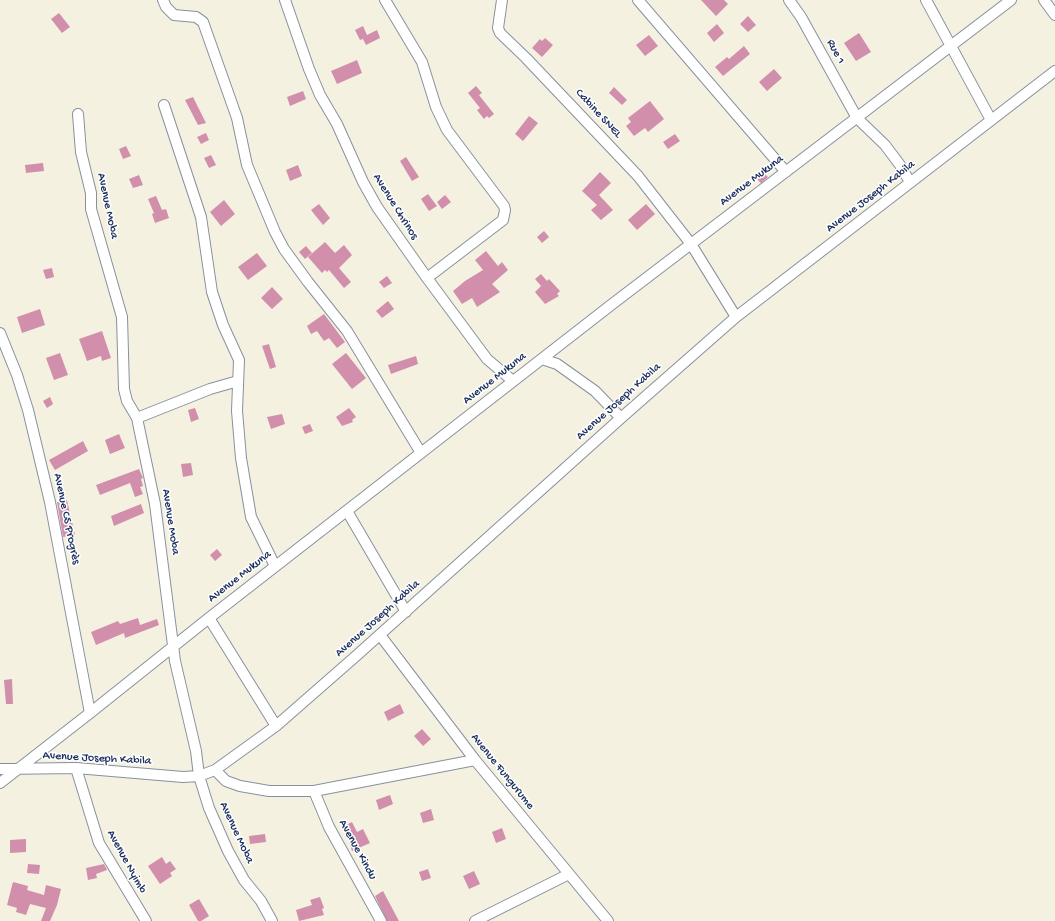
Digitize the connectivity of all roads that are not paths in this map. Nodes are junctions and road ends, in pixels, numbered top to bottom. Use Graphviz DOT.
graph roads {
  1 [pos="162,0"];
  2 [pos="286,0"];
  3 [pos="385,0"];
  4 [pos="502,0"];
  5 [pos="638,0"];
  6 [pos="789,0"];
  7 [pos="926,0"];
  8 [pos="1011,0"];
  9 [pos="1044,0"];
  10 [pos="1055,15"];
  11 [pos="951,46"];
  12 [pos="1055,71"];
  13 [pos="164,105"];
  14 [pos="78,114"];
  15 [pos="857,118"];
  16 [pos="991,120"];
  17 [pos="786,172"];
  18 [pos="910,182"];
  19 [pos="691,244"];
  20 [pos="426,278"];
  21 [pos="736,317"];
  22 [pos="0,333"];
  23 [pos="542,359"];
  24 [pos="238,381"];
  25 [pos="513,381"];
  26 [pos="137,418"];
  27 [pos="621,418"];
  28 [pos="421,453"];
  29 [pos="346,511"];
  30 [pos="276,566"];
  31 [pos="406,612"];
  32 [pos="208,618"];
  33 [pos="380,635"];
  34 [pos="173,646"];
  35 [pos="90,713"];
  36 [pos="276,726"];
  37 [pos="475,760"];
  38 [pos="17,768"];
  39 [pos="76,768"];
  40 [pos="0,769"];
  41 [pos="216,770"];
  42 [pos="199,776"];
  43 [pos="0,783"];
  44 [pos="314,791"];
  45 [pos="569,874"];
  46 [pos="146,921"];
  47 [pos="272,921"];
  48 [pos="381,921"];
  49 [pos="475,921"];
  50 [pos="608,921"];
  1 -- 28 [label="street"];
  2 -- 20 [label="street, Avenue Chrinos"];
  3 -- 20 [label="street"];
  4 -- 19 [label="street, Cabine SNEL"];
  5 -- 17 [label="street"];
  6 -- 15 [label="street, Rue 1"];
  7 -- 11 [label="street"];
  8 -- 11 [label="street, Avenue Mukuna"];
  9 -- 10 [label="street"];
  11 -- 15 [label="street, Avenue Mukuna"];
  11 -- 16 [label="street"];
  12 -- 16 [label="street, Avenue Joseph Kabila"];
  13 -- 24 [label="street"];
  14 -- 26 [label="street, Avenue Moba"];
  15 -- 17 [label="street, Avenue Mukuna"];
  15 -- 18 [label="street, Rue 1"];
  16 -- 18 [label="street, Avenue Joseph Kabila"];
  17 -- 19 [label="street, Avenue Mukuna"];
  18 -- 21 [label="street, Avenue Joseph Kabila"];
  19 -- 21 [label="street, Cabine SNEL"];
  19 -- 23 [label="street, Avenue Mukuna"];
  20 -- 25 [label="street, Avenue Chrinos"];
  21 -- 27 [label="street, Avenue Joseph Kabila"];
  22 -- 35 [label="street, Avenue CS Progrès"];
  23 -- 25 [label="street, Avenue Mukuna"];
  23 -- 27 [label="street"];
  24 -- 26 [label="street"];
  24 -- 30 [label="street"];
  25 -- 28 [label="street, Avenue Mukuna"];
  26 -- 34 [label="street, Avenue Moba"];
  27 -- 31 [label="street, Avenue Joseph Kabila"];
  28 -- 29 [label="street, Avenue Mukuna"];
  29 -- 30 [label="street, Avenue Mukuna"];
  29 -- 31 [label="street"];
  30 -- 32 [label="street, Avenue Mukuna"];
  31 -- 33 [label="street, Avenue Joseph Kabila"];
  32 -- 34 [label="street, Avenue Mukuna"];
  32 -- 36 [label="street"];
  33 -- 36 [label="street, Avenue Joseph Kabila"];
  33 -- 37 [label="street, Avenue Fungurume"];
  34 -- 35 [label="street, Avenue Mukuna"];
  34 -- 42 [label="street, Avenue Moba"];
  35 -- 38 [label="street, Avenue Mukuna"];
  36 -- 41 [label="street, Avenue Joseph Kabila"];
  37 -- 44 [label="street"];
  37 -- 45 [label="street, Avenue Fungurume"];
  38 -- 39 [label="street, Avenue Joseph Kabila"];
  38 -- 40 [label="street, Avenue Joseph Kabila"];
  38 -- 43 [label="street, Avenue Mukuna"];
  39 -- 42 [label="street, Avenue Joseph Kabila"];
  39 -- 46 [label="street, Avenue Nyimb"];
  41 -- 42 [label="street, Avenue Joseph Kabila"];
  41 -- 44 [label="street"];
  42 -- 47 [label="street, Avenue Moba"];
  44 -- 48 [label="street, Avenue Kindu"];
  45 -- 49 [label="street"];
  45 -- 50 [label="street, Avenue Fungurume"];
}
